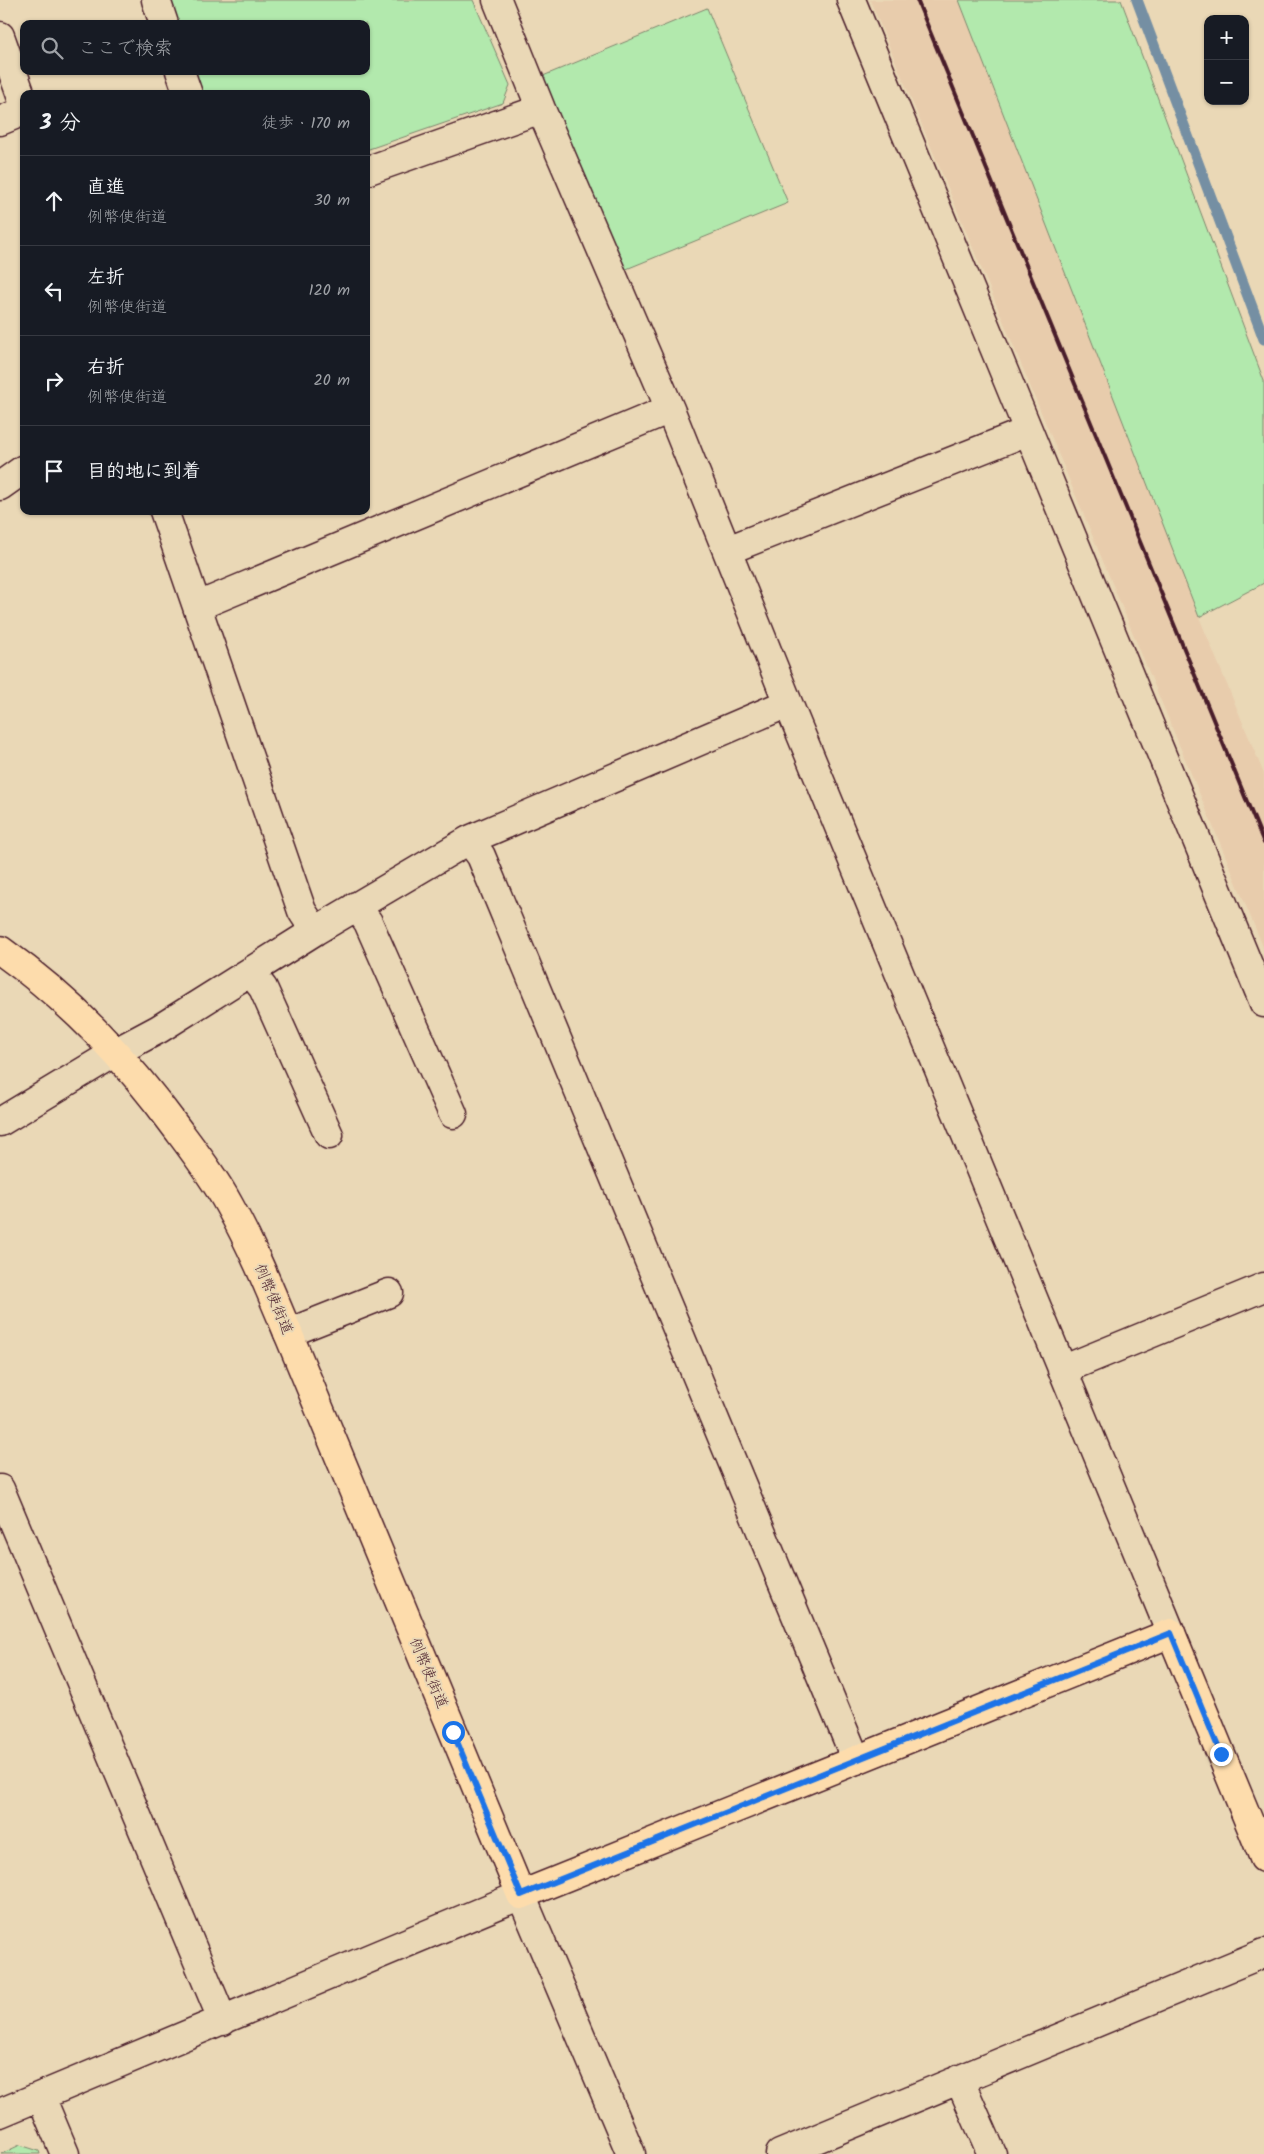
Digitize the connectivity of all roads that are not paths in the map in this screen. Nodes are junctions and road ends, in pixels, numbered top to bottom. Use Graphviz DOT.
graph roads {
  1 [pos="156,0"];
  2 [pos="497,0"];
  3 [pos="851,0"];
  4 [pos="163,20"];
  5 [pos="0,36"];
  6 [pos="181,75"];
  7 [pos="187,90"];
  8 [pos="20,93"];
  9 [pos="541,109"];
  10 [pos="20,113"];
  11 [pos="0,121"];
  12 [pos="370,170"];
  13 [pos="670,410"];
  14 [pos="1028,431"];
  15 [pos="20,472"];
  16 [pos="0,486"];
  17 [pos="165,515"];
  18 [pos="728,550"];
  19 [pos="198,606"];
  20 [pos="788,703"];
  21 [pos="469,840"];
  22 [pos="356,906"];
  23 [pos="315,931"];
  24 [pos="0,950"];
  25 [pos="250,972"];
  26 [pos="1264,1003"];
  27 [pos="116,1052"];
  28 [pos="453,1114"];
  29 [pos="0,1122"];
  30 [pos="329,1135"];
  31 [pos="1264,1287"];
  32 [pos="389,1294"];
  33 [pos="288,1333"];
  34 [pos="1062,1370"];
  35 [pos="0,1489"];
  36 [pos="1171,1633"];
  37 [pos="856,1760"];
  38 [pos="1264,1858"];
  39 [pos="521,1895"];
  40 [pos="1264,1953"];
  41 [pos="223,2021"];
  42 [pos="959,2079"];
  43 [pos="41,2097"];
  44 [pos="0,2113"];
  45 [pos="65,2154"];
  46 [pos="631,2154"];
  47 [pos="780,2154"];
  48 [pos="992,2154"];
  1 -- 4 [label="street"];
  2 -- 9 [label="street"];
  3 -- 14 [label="street"];
  5 -- 8 [label="street"];
  6 -- 7 [label="street"];
  9 -- 12 [label="street"];
  9 -- 13 [label="street"];
  10 -- 11 [label="street"];
  13 -- 18 [label="street"];
  13 -- 19 [label="street"];
  14 -- 18 [label="street"];
  14 -- 26 [label="street"];
  15 -- 16 [label="street"];
  17 -- 19 [label="street"];
  18 -- 20 [label="street"];
  19 -- 23 [label="street"];
  20 -- 21 [label="street"];
  20 -- 34 [label="street"];
  21 -- 22 [label="street"];
  21 -- 37 [label="street"];
  22 -- 23 [label="street"];
  22 -- 28 [label="street"];
  23 -- 25 [label="street"];
  24 -- 27 [label="main road, 例幣使街道"];
  25 -- 27 [label="street"];
  25 -- 30 [label="street"];
  27 -- 29 [label="street"];
  27 -- 33 [label="main road, 例幣使街道"];
  31 -- 34 [label="street"];
  32 -- 33 [label="street"];
  33 -- 39 [label="main road, 例幣使街道"];
  34 -- 36 [label="street"];
  35 -- 41 [label="street"];
  36 -- 37 [label="main road"];
  36 -- 38 [label="main road"];
  37 -- 39 [label="main road"];
  39 -- 41 [label="street"];
  39 -- 46 [label="street"];
  40 -- 42 [label="street"];
  41 -- 43 [label="street"];
  42 -- 47 [label="street"];
  42 -- 48 [label="street"];
  43 -- 44 [label="street"];
  43 -- 45 [label="street"];
}
